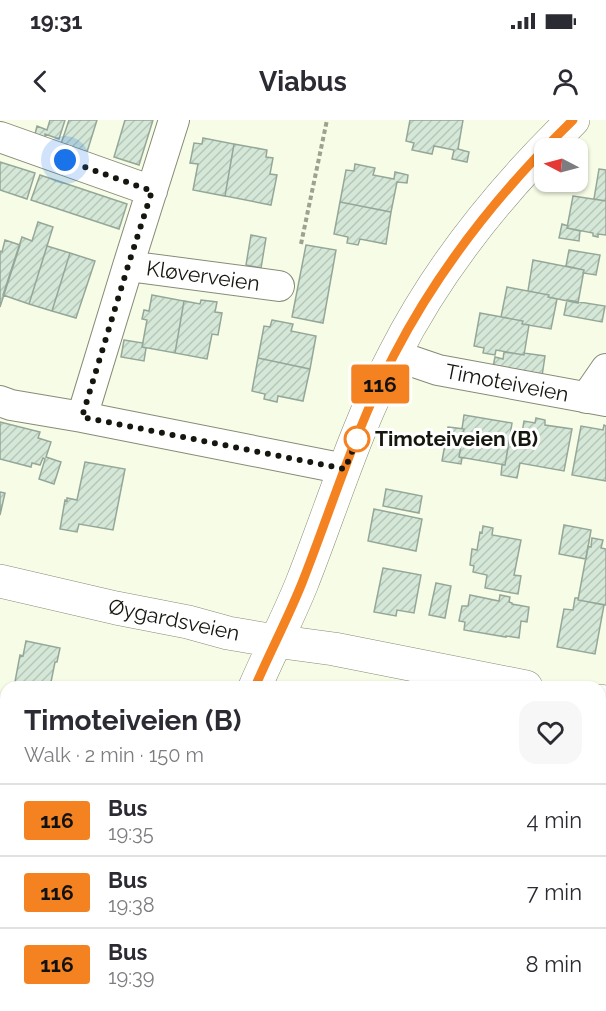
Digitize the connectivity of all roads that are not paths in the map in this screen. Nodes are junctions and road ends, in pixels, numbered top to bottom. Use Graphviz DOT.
graph roads {
  1 [pos="174,120"];
  2 [pos="573,120"];
  3 [pos="0,137"];
  4 [pos="152,191"];
  5 [pos="128,266"];
  6 [pos="279,286"];
  7 [pos="394,355"];
  8 [pos="606,369"];
  9 [pos="596,400"];
  10 [pos="0,401"];
  11 [pos="82,417"];
  12 [pos="345,469"];
  13 [pos="0,581"];
  14 [pos="275,641"];
  15 [pos="258,681"];
  16 [pos="496,681"];
  1 -- 4 [label="street, Kløverveien"];
  2 -- 7 [label="street"];
  3 -- 4 [label="street"];
  4 -- 5 [label="street, Kløverveien"];
  5 -- 6 [label="street, Kløverveien"];
  5 -- 11 [label="street, Kløverveien"];
  7 -- 9 [label="street, Timoteiveien"];
  7 -- 12 [label="street"];
  8 -- 9 [label="street, Timoteiveien"];
  10 -- 11 [label="street"];
  11 -- 12 [label="street"];
  12 -- 14 [label="street"];
  13 -- 14 [label="street, Øygardsveien"];
  14 -- 15 [label="street"];
  14 -- 16 [label="street, Øygardsveien"];
}
